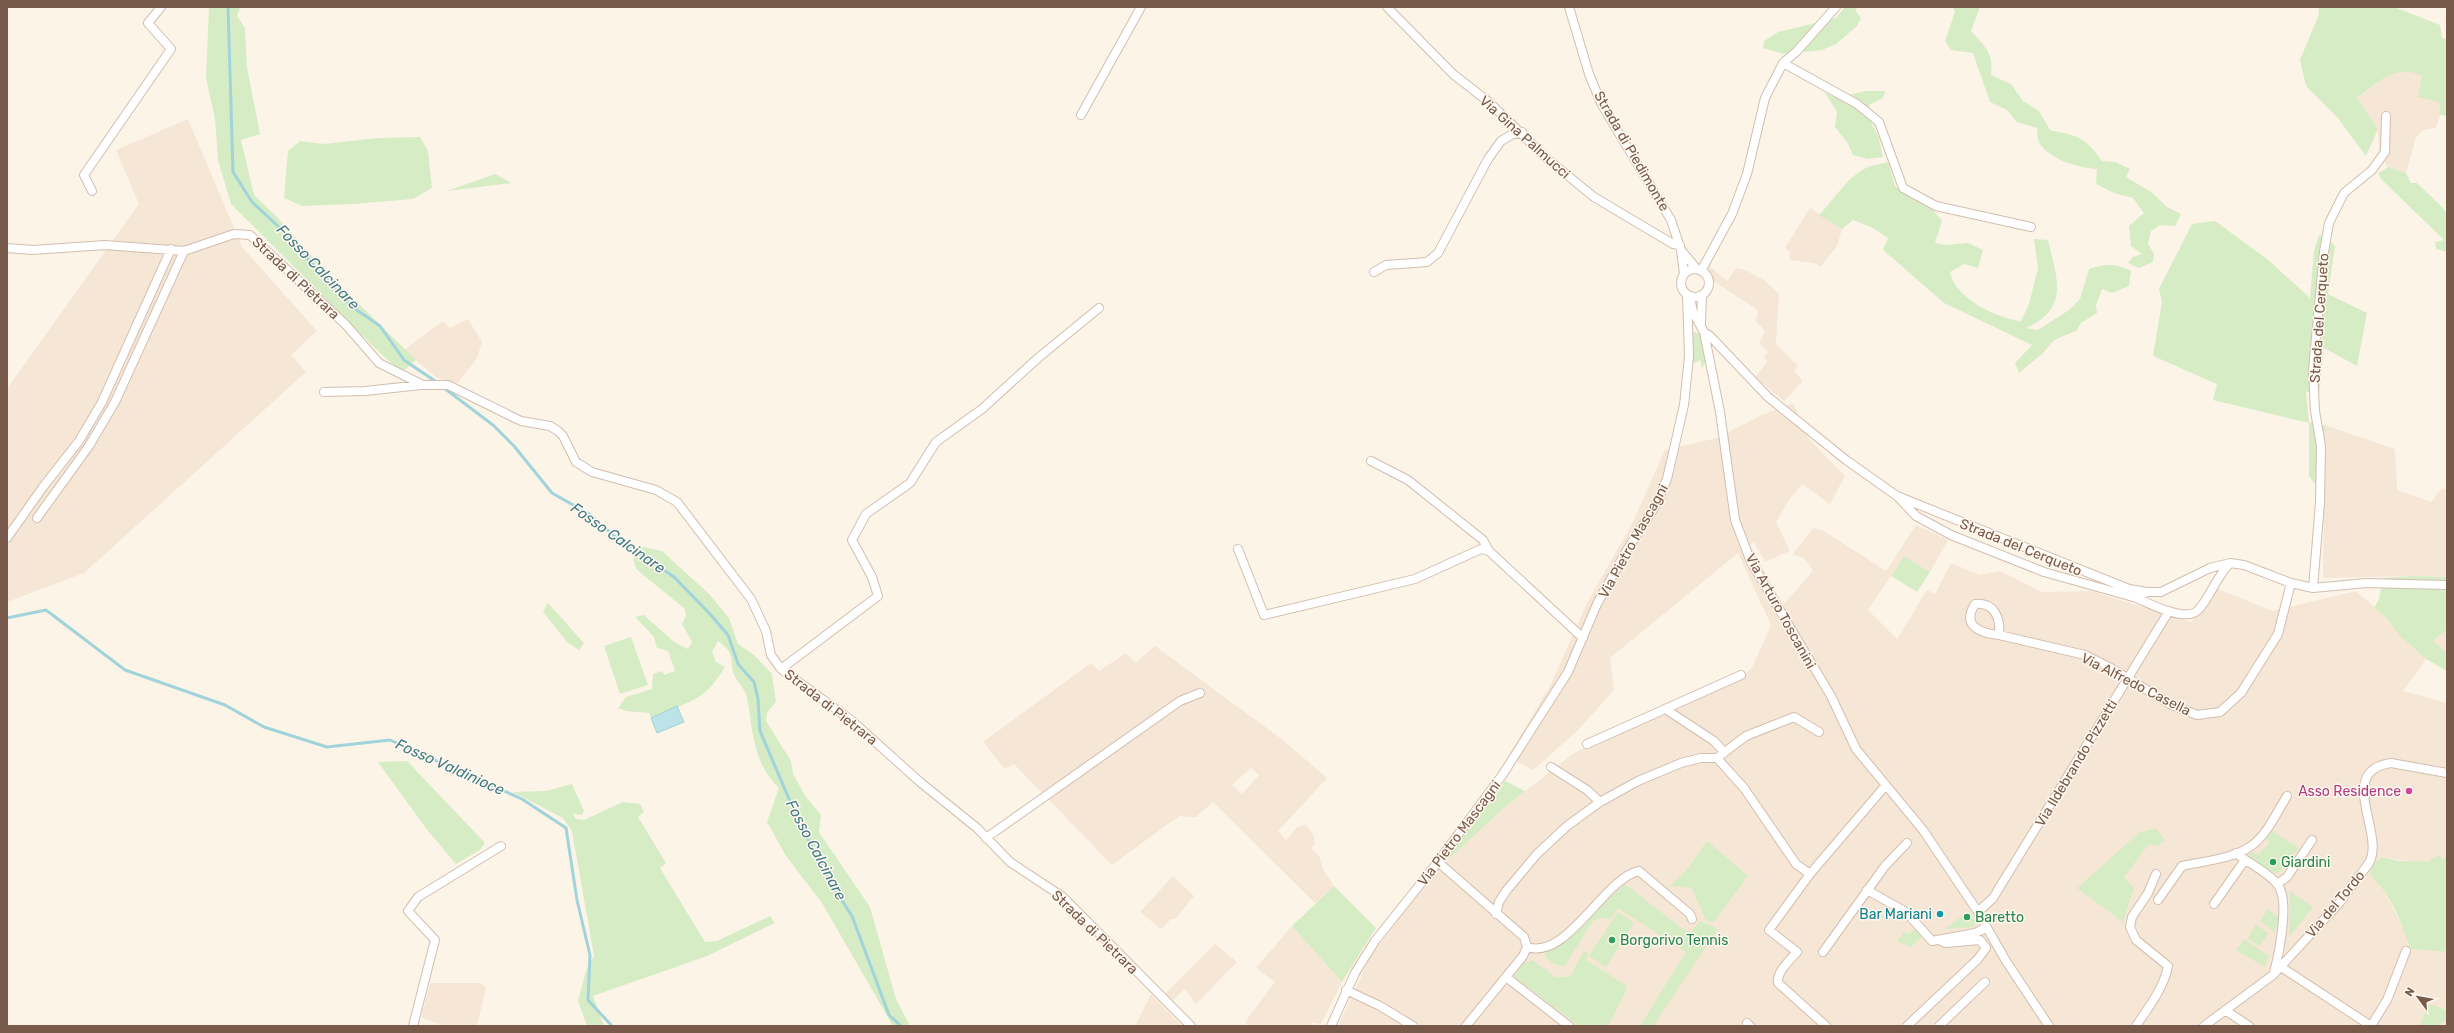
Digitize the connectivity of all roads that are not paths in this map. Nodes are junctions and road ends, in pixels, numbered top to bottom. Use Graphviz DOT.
graph roads {
  1 [pos="161,7"];
  2 [pos="1141,7"];
  3 [pos="1387,7"];
  4 [pos="1569,7"];
  5 [pos="1836,7"];
  6 [pos="1783,63"];
  7 [pos="1081,115"];
  8 [pos="2386,116"];
  9 [pos="1522,132"];
  10 [pos="92,191"];
  11 [pos="2031,226"];
  12 [pos="1680,247"];
  13 [pos="7,248"];
  14 [pos="171,249"];
  15 [pos="184,251"];
  16 [pos="1699,269"];
  17 [pos="1374,272"];
  18 [pos="1684,274"];
  19 [pos="1688,296"];
  20 [pos="1702,299"];
  21 [pos="1098,308"];
  22 [pos="1693,312"];
  23 [pos="1687,324"];
  24 [pos="1702,328"];
  25 [pos="421,385"];
  26 [pos="324,392"];
  27 [pos="1371,461"];
  28 [pos="1897,496"];
  29 [pos="37,518"];
  30 [pos="7,538"];
  31 [pos="1238,549"];
  32 [pos="1489,551"];
  33 [pos="2230,563"];
  34 [pos="2290,583"];
  35 [pos="2447,585"];
  36 [pos="2313,588"];
  37 [pos="2147,592"];
  38 [pos="2133,596"];
  39 [pos="2168,611"];
  40 [pos="1999,635"];
  41 [pos="1583,638"];
  42 [pos="781,669"];
  43 [pos="1741,675"];
  44 [pos="2128,678"];
  45 [pos="1200,693"];
  46 [pos="1667,710"];
  47 [pos="1819,732"];
  48 [pos="1588,744"];
  49 [pos="1724,752"];
  50 [pos="1717,758"];
  51 [pos="1551,767"];
  52 [pos="2447,773"];
  53 [pos="1886,785"];
  54 [pos="2287,796"];
  55 [pos="1600,802"];
  56 [pos="986,838"];
  57 [pos="2312,840"];
  58 [pos="1906,843"];
  59 [pos="501,846"];
  60 [pos="2236,853"];
  61 [pos="2245,860"];
  62 [pos="1438,862"];
  63 [pos="1810,874"];
  64 [pos="2156,874"];
  65 [pos="2277,884"];
  66 [pos="1867,890"];
  67 [pos="2158,900"];
  68 [pos="2214,904"];
  69 [pos="1978,912"];
  70 [pos="1496,914"];
  71 [pos="1692,919"];
  72 [pos="1986,928"];
  73 [pos="1941,941"];
  74 [pos="1527,947"];
  75 [pos="2406,951"];
  76 [pos="1823,952"];
  77 [pos="2280,967"];
  78 [pos="2273,976"];
  79 [pos="1506,977"];
  80 [pos="1985,982"];
  81 [pos="1346,990"];
  82 [pos="2225,1010"];
  83 [pos="413,1026"];
  84 [pos="1191,1026"];
  85 [pos="1331,1026"];
  86 [pos="1412,1026"];
  87 [pos="1466,1026"];
  88 [pos="1569,1026"];
  89 [pos="1826,1026"];
  90 [pos="1907,1026"];
  91 [pos="1940,1026"];
  92 [pos="2049,1026"];
  93 [pos="2136,1026"];
  94 [pos="2204,1026"];
  95 [pos="2249,1026"];
  1 -- 10 [label="street"];
  2 -- 7 [label="street"];
  3 -- 9 [label="street, Via Gina Palmucci"];
  4 -- 12 [label="street, Strada di Piedimonte"];
  5 -- 6 [label="street"];
  6 -- 11 [label="street"];
  6 -- 16 [label="street"];
  8 -- 36 [label="street, Strada del Cerqueto"];
  9 -- 12 [label="street, Via Gina Palmucci"];
  9 -- 17 [label="street"];
  12 -- 16 [label="street, Strada di Piedimonte"];
  12 -- 18 [label="street, Strada di Piedimonte"];
  13 -- 14 [label="street, Strada di Pietrara"];
  14 -- 15 [label="street, Strada di Pietrara"];
  14 -- 30 [label="street"];
  15 -- 25 [label="street, Strada di Pietrara"];
  15 -- 29 [label="street"];
  16 -- 18 [label="street"];
  16 -- 20 [label="street"];
  18 -- 19 [label="street"];
  19 -- 20 [label="street"];
  19 -- 22 [label="street, Via Arturo Toscanini"];
  19 -- 23 [label="street, Via Pietro Mascagni"];
  20 -- 22 [label="street"];
  20 -- 24 [label="street, Via Arturo Toscanini"];
  21 -- 42 [label="street"];
  22 -- 23 [label="street"];
  22 -- 24 [label="street, Via Arturo Toscanini"];
  23 -- 41 [label="street, Via Pietro Mascagni"];
  24 -- 28 [label="street, Strada del Cerqueto"];
  24 -- 53 [label="street, Via Arturo Toscanini"];
  25 -- 26 [label="street, Strada di Pietrara"];
  25 -- 42 [label="street, Strada di Pietrara"];
  27 -- 32 [label="street"];
  28 -- 37 [label="street, Strada del Cerqueto"];
  28 -- 38 [label="street, Strada del Cerqueto"];
  31 -- 32 [label="street"];
  32 -- 41 [label="street"];
  33 -- 34 [label="street, Strada del Cerqueto"];
  33 -- 37 [label="street, Strada del Cerqueto"];
  33 -- 39 [label="street, Strada del Cerqueto"];
  34 -- 36 [label="street, Strada del Cerqueto"];
  34 -- 44 [label="street, Via Alfredo Casella"];
  35 -- 36 [label="street, Strada del Cerqueto"];
  37 -- 38 [label="street, Strada del Cerqueto"];
  38 -- 39 [label="street, Strada del Cerqueto"];
  39 -- 44 [label="street, Via Ildebrando Pizzetti"];
  40 -- 44 [label="street, Via Alfredo Casella"];
  41 -- 62 [label="street, Via Pietro Mascagni"];
  42 -- 56 [label="street, Strada di Pietrara"];
  43 -- 46 [label="street"];
  44 -- 69 [label="street, Via Ildebrando Pizzetti"];
  45 -- 56 [label="street"];
  46 -- 48 [label="street"];
  46 -- 49 [label="street"];
  47 -- 49 [label="street"];
  49 -- 50 [label="street"];
  50 -- 55 [label="street"];
  50 -- 63 [label="street"];
  51 -- 55 [label="street"];
  52 -- 77 [label="street, Via del Tordo"];
  53 -- 63 [label="street"];
  53 -- 69 [label="street, Via Arturo Toscanini"];
  54 -- 60 [label="street"];
  55 -- 70 [label="street"];
  56 -- 84 [label="street, Strada di Pietrara"];
  57 -- 65 [label="street"];
  58 -- 66 [label="street"];
  59 -- 83 [label="street"];
  60 -- 61 [label="street"];
  60 -- 67 [label="street"];
  61 -- 65 [label="street"];
  61 -- 68 [label="street"];
  62 -- 70 [label="street"];
  62 -- 81 [label="street, Via Pietro Mascagni"];
  63 -- 89 [label="street"];
  64 -- 93 [label="street"];
  65 -- 78 [label="street, Via del Tordo"];
  66 -- 73 [label="street"];
  66 -- 76 [label="street"];
  69 -- 72 [label="street, Via Arturo Toscanini"];
  70 -- 74 [label="street"];
  71 -- 74 [label="street"];
  72 -- 73 [label="street"];
  72 -- 92 [label="street, Via Arturo Toscanini"];
  73 -- 90 [label="street"];
  74 -- 79 [label="street"];
  75 -- 77 [label="street"];
  77 -- 78 [label="street, Via del Tordo"];
  78 -- 82 [label="street, Via del Tordo"];
  79 -- 87 [label="street"];
  79 -- 88 [label="street"];
  80 -- 91 [label="street"];
  81 -- 85 [label="street, Via Pietro Mascagni"];
  81 -- 86 [label="street"];
  82 -- 94 [label="street, Via del Tordo"];
  82 -- 95 [label="street"];
}
